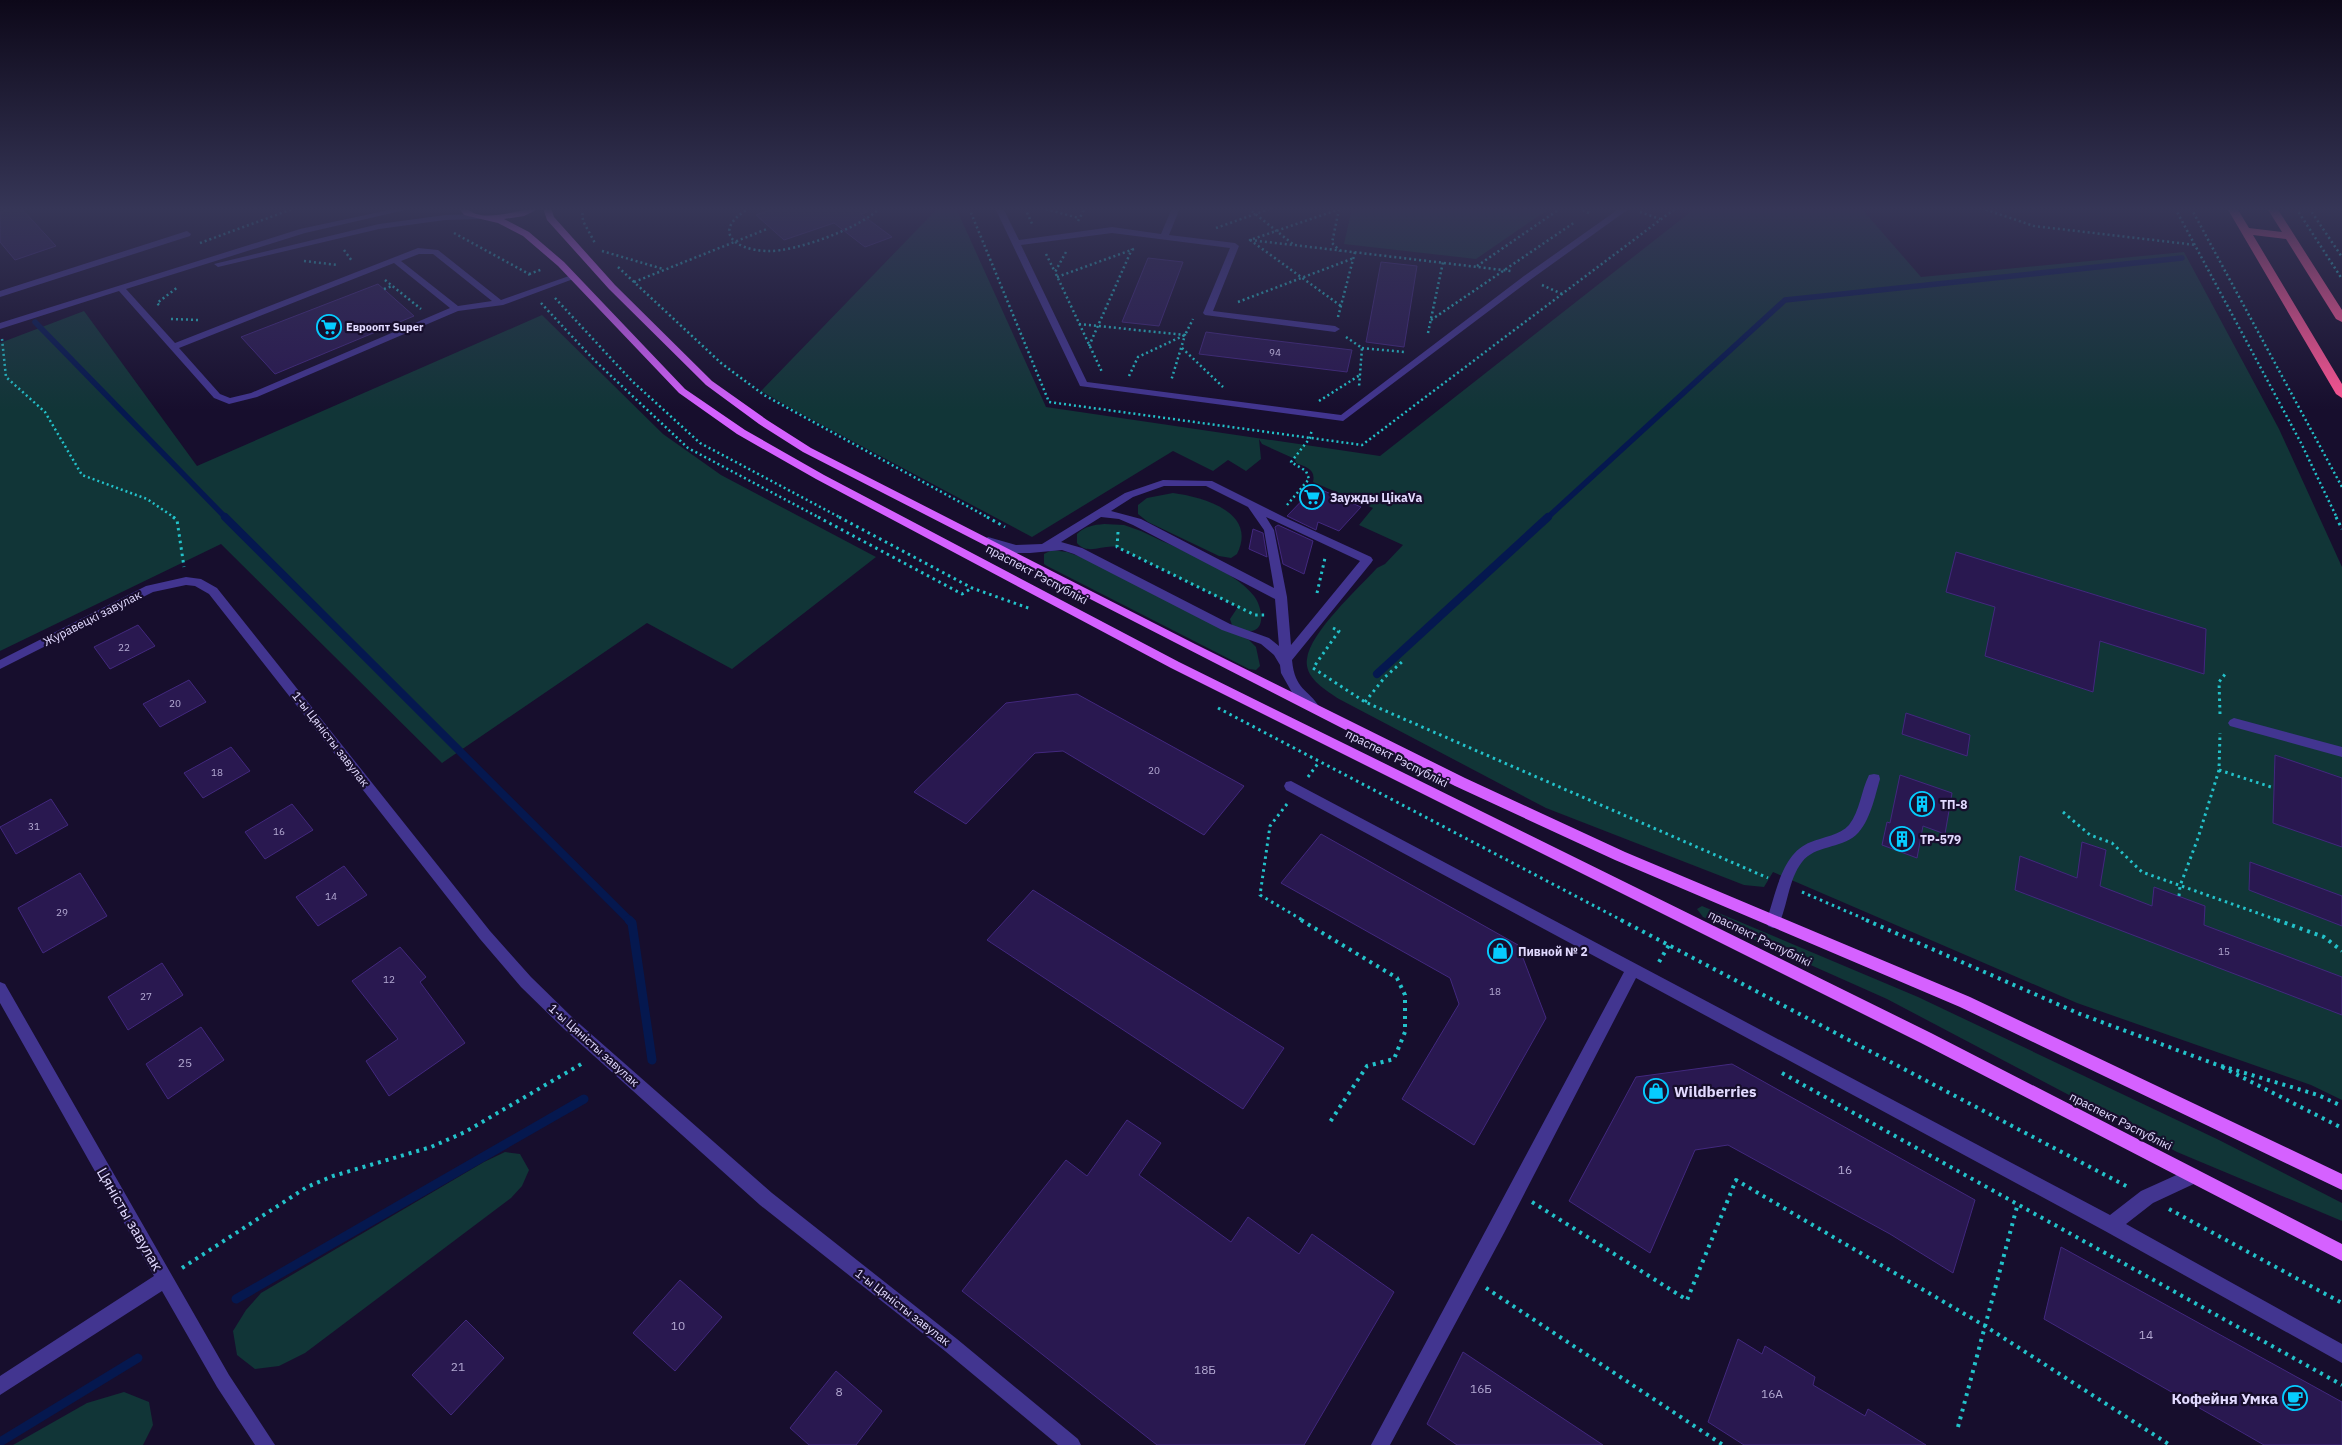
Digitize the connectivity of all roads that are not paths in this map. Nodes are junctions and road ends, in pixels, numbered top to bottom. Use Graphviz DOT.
graph roads {
  1 [pos="58,275"];
  2 [pos="160,275"];
  3 [pos="164,275"];
  4 [pos="355,275"];
  5 [pos="414,275"];
  6 [pos="465,275"];
  7 [pos="570,275"];
  8 [pos="601,275"];
  9 [pos="1031,275"];
  10 [pos="1223,275"];
  11 [pos="1532,275"];
  12 [pos="2272,275"];
  13 [pos="2314,275"];
  14 [pos="152,278"];
  15 [pos="572,278"];
  16 [pos="121,288"];
  17 [pos="0,294"];
  18 [pos="500,303"];
  19 [pos="456,309"];
  20 [pos="2342,319"];
  21 [pos="0,326"];
  22 [pos="1335,329"];
  23 [pos="172,347"];
  24 [pos="2342,394"];
  25 [pos="1252,505"];
  26 [pos="1099,513"];
  27 [pos="980,538"];
  28 [pos="1045,547"];
  29 [pos="186,581"];
  30 [pos="1281,597"];
  31 [pos="1284,662"];
  32 [pos="0,664"];
  33 [pos="1314,708"];
  34 [pos="2234,723"];
  35 [pos="2342,752"];
  36 [pos="1874,779"];
  37 [pos="1294,788"];
  38 [pos="1773,922"];
  39 [pos="1633,969"];
  40 [pos="0,989"];
  41 [pos="2192,1176"];
  42 [pos="2342,1182"];
  43 [pos="2111,1225"];
  44 [pos="2342,1253"];
  45 [pos="165,1279"];
  46 [pos="2342,1354"];
  47 [pos="0,1386"];
  48 [pos="266,1445"];
  49 [pos="1072,1445"];
  50 [pos="1380,1445"];
  1 -- 17 [label="street"];
  2 -- 14 [label="street"];
  3 -- 14 [label="street"];
  4 -- 23 [label="street"];
  5 -- 19 [label="street"];
  6 -- 18 [label="street"];
  7 -- 15 [label="main road, праспект Рэспублікі"];
  8 -- 27 [label="main road, праспект Рэспублікі"];
  9 -- 11 [label="street"];
  10 -- 22 [label="street"];
  12 -- 24 [label="highway"];
  13 -- 20 [label="highway"];
  14 -- 16 [label="street"];
  15 -- 18 [label="street"];
  15 -- 41 [label="main road, праспект Рэспублікі"];
  16 -- 21 [label="street"];
  16 -- 23 [label="street"];
  18 -- 19 [label="street"];
  19 -- 23 [label="street"];
  25 -- 26 [label="street"];
  25 -- 30 [label="street"];
  25 -- 31 [label="street"];
  26 -- 28 [label="street"];
  26 -- 30 [label="street"];
  27 -- 28 [label="street"];
  27 -- 33 [label="main road, праспект Рэспублікі"];
  28 -- 31 [label="street"];
  29 -- 32 [label="street, Журавецкі завулак"];
  29 -- 49 [label="street, 1-ы Цяністы завулак"];
  30 -- 31 [label="street"];
  31 -- 33 [label="street"];
  33 -- 38 [label="main road, праспект Рэспублікі"];
  34 -- 35 [label="street"];
  36 -- 38 [label="street"];
  37 -- 39 [label="street"];
  38 -- 42 [label="main road, праспект Рэспублікі"];
  39 -- 43 [label="street"];
  39 -- 50 [label="street"];
  40 -- 45 [label="street, Цяністы завулак"];
  41 -- 43 [label="street"];
  41 -- 44 [label="main road, праспект Рэспублікі"];
  43 -- 46 [label="street"];
  45 -- 47 [label="street"];
  45 -- 48 [label="street, Цяністы завулак"];
}
